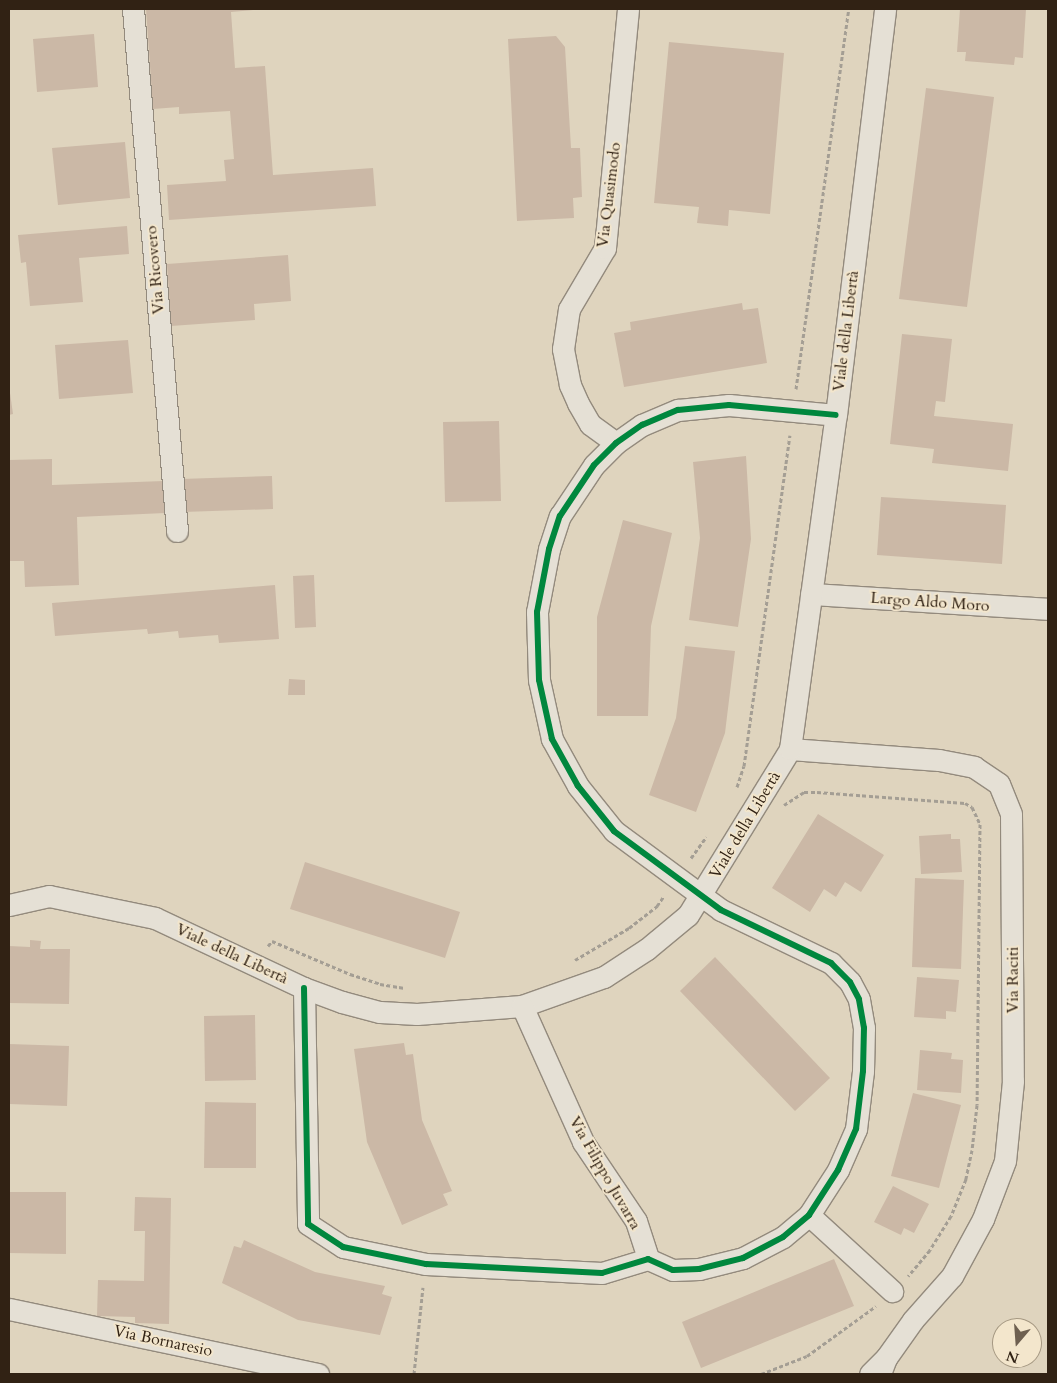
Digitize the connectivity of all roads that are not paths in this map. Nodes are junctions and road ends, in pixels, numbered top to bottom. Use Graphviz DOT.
graph roads {
  1 [pos="133,9"];
  2 [pos="628,9"];
  3 [pos="885,9"];
  4 [pos="836,416"];
  5 [pos="616,443"];
  6 [pos="177,531"];
  7 [pos="812,594"];
  8 [pos="1048,609"];
  9 [pos="790,749"];
  10 [pos="702,897"];
  11 [pos="9,905"];
  12 [pos="304,988"];
  13 [pos="522,1006"];
  14 [pos="809,1215"];
  15 [pos="648,1259"];
  16 [pos="892,1291"];
  17 [pos="9,1309"];
  18 [pos="883,1366"];
  19 [pos="318,1374"];
  20 [pos="870,1374"];
  1 -- 6 [label="street, Via Ricovero"];
  2 -- 5 [label="street, Via Quasimodo"];
  3 -- 4 [label="street, Viale della Libertà"];
  4 -- 5 [label="street"];
  4 -- 7 [label="street, Viale della Libertà"];
  5 -- 10 [label="street"];
  7 -- 8 [label="street, Largo Aldo Moro"];
  7 -- 9 [label="street, Viale della Libertà"];
  9 -- 10 [label="street, Viale della Libertà"];
  9 -- 18 [label="street, Via Raciti"];
  10 -- 13 [label="street, Viale della Libertà"];
  10 -- 14 [label="street"];
  11 -- 12 [label="street, Viale della Libertà"];
  12 -- 13 [label="street, Viale della Libertà"];
  12 -- 15 [label="street"];
  13 -- 15 [label="street, Via Filippo Juvarra"];
  14 -- 15 [label="street"];
  14 -- 16 [label="street"];
  17 -- 19 [label="street, Via Bornaresio"];
  18 -- 20 [label="street, Via Raciti"];
}
